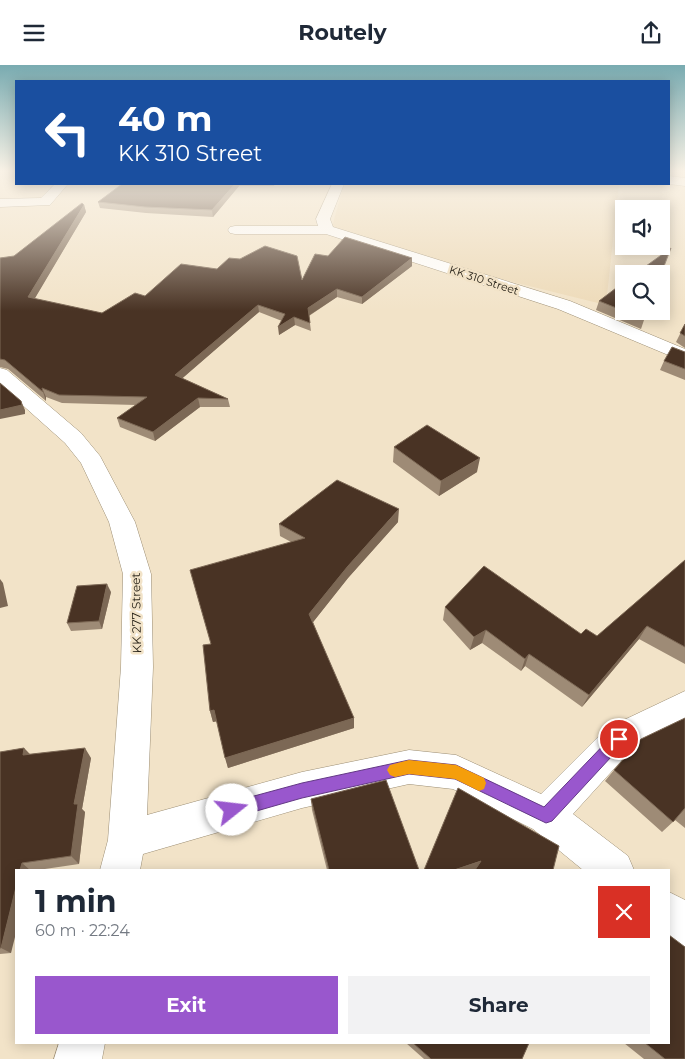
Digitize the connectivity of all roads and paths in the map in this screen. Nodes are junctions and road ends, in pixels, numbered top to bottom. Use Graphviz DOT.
graph roads {
  1 [pos="324,217"];
  2 [pos="235,230"];
  3 [pos="328,230"];
  4 [pos="685,355"];
  5 [pos="0,374"];
  6 [pos="685,706"];
  7 [pos="546,816"];
  8 [pos="123,855"];
  9 [pos="613,869"];
  10 [pos="670,914"];
  11 [pos="685,926"];
  12 [pos="82,1044"];
  13 [pos="78,1059"];
  1 -- 3 [label="street"];
  2 -- 3 [label="street, KK 310 Street"];
  3 -- 4 [label="street, KK 310 Street"];
  5 -- 8 [label="street, KK 277 Street"];
  6 -- 7 [label="street"];
  7 -- 8 [label="street"];
  7 -- 9 [label="street"];
  10 -- 11 [label="street"];
  12 -- 13 [label="street"];
}
